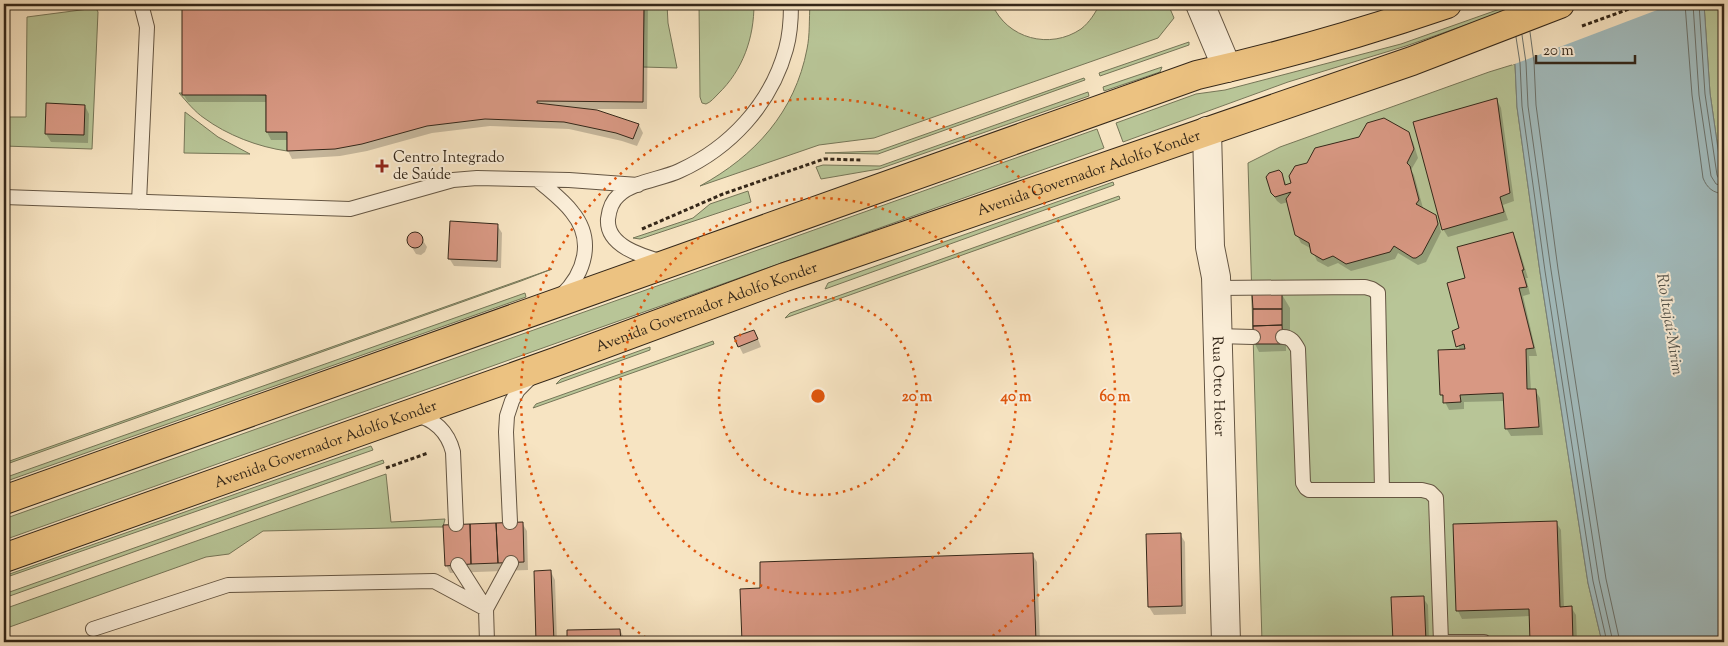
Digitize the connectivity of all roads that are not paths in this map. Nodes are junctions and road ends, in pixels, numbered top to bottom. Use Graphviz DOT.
graph roads {
  1 [pos="141,4"];
  2 [pos="791,4"];
  3 [pos="1200,4"];
  4 [pos="1447,4"];
  5 [pos="1560,4"];
  6 [pos="1227,68"];
  7 [pos="1207,131"];
  8 [pos="538,180"];
  9 [pos="638,185"];
  10 [pos="4,198"];
  11 [pos="139,202"];
  12 [pos="667,264"];
  13 [pos="1216,288"];
  14 [pos="550,305"];
  15 [pos="1217,336"];
  16 [pos="1253,337"];
  17 [pos="1283,337"];
  18 [pos="558,361"];
  19 [pos="401,417"];
  20 [pos="1382,490"];
  21 [pos="4,500"];
  22 [pos="510,522"];
  23 [pos="456,524"];
  24 [pos="4,558"];
  25 [pos="511,563"];
  26 [pos="458,565"];
  27 [pos="486,609"];
  28 [pos="93,629"];
  29 [pos="487,642"];
  30 [pos="1226,642"];
  31 [pos="1441,642"];
  32 [pos="1484,642"];
  1 -- 11 [label="lane"];
  2 -- 9 [label="lane"];
  3 -- 6 [label="street"];
  4 -- 6 [label="main road"];
  5 -- 7 [label="main road, Avenida Governador Adolfo Konder"];
  6 -- 12 [label="main road"];
  7 -- 13 [label="street, Rua Otto Hoier"];
  7 -- 18 [label="main road, Avenida Governador Adolfo Konder"];
  8 -- 9 [label="lane"];
  8 -- 11 [label="lane"];
  8 -- 14 [label="lane"];
  9 -- 12 [label="lane"];
  10 -- 11 [label="lane"];
  12 -- 14 [label="main road"];
  13 -- 15 [label="street, Rua Otto Hoier"];
  13 -- 20 [label="lane"];
  14 -- 21 [label="main road"];
  15 -- 16 [label="lane"];
  15 -- 30 [label="street, Rua Otto Hoier"];
  17 -- 20 [label="lane"];
  18 -- 19 [label="main road, Avenida Governador Adolfo Konder"];
  18 -- 22 [label="lane"];
  19 -- 23 [label="lane"];
  19 -- 24 [label="main road, Avenida Governador Adolfo Konder"];
  20 -- 31 [label="lane"];
  25 -- 27 [label="lane"];
  26 -- 27 [label="lane"];
  27 -- 28 [label="lane"];
  27 -- 29 [label="lane"];
  31 -- 32 [label="lane"];
}
